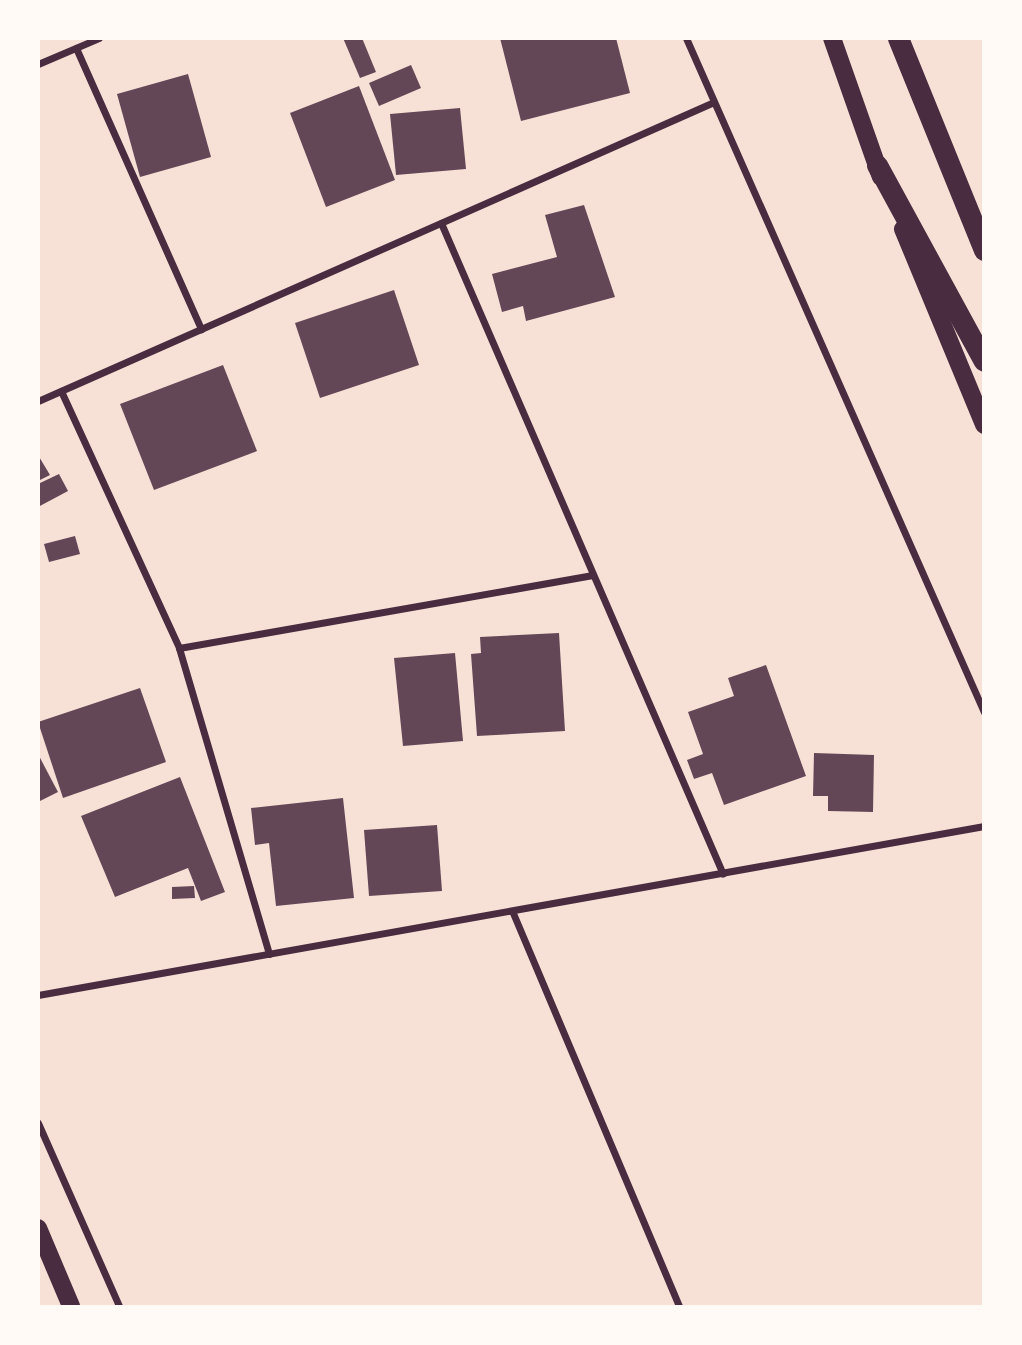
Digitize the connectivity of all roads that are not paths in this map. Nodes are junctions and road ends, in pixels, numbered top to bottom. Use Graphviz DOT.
graph roads {
  1 [pos="99,38"];
  2 [pos="686,38"];
  3 [pos="832,38"];
  4 [pos="898,38"];
  5 [pos="76,48"];
  6 [pos="38,64"];
  7 [pos="714,102"];
  8 [pos="877,165"];
  9 [pos="441,223"];
  10 [pos="984,250"];
  11 [pos="201,329"];
  12 [pos="984,361"];
  13 [pos="61,391"];
  14 [pos="38,401"];
  15 [pos="984,425"];
  16 [pos="593,575"];
  17 [pos="179,648"];
  18 [pos="984,712"];
  19 [pos="984,826"];
  20 [pos="723,874"];
  21 [pos="513,913"];
  22 [pos="269,954"];
  23 [pos="38,995"];
  24 [pos="38,1123"];
  25 [pos="38,1228"];
  26 [pos="71,1307"];
  27 [pos="119,1307"];
  28 [pos="679,1307"];
  1 -- 5 [label="street"];
  2 -- 7 [label="street"];
  3 -- 8 [label="main road"];
  4 -- 10 [label="highway"];
  5 -- 6 [label="street"];
  5 -- 11 [label="street"];
  7 -- 9 [label="street"];
  7 -- 18 [label="street"];
  8 -- 12 [label="highway"];
  8 -- 15 [label="main road"];
  9 -- 11 [label="street"];
  9 -- 16 [label="street"];
  11 -- 13 [label="street"];
  13 -- 14 [label="street"];
  13 -- 17 [label="street"];
  16 -- 17 [label="street"];
  16 -- 20 [label="street"];
  17 -- 22 [label="street"];
  19 -- 20 [label="street"];
  20 -- 21 [label="street"];
  21 -- 22 [label="street"];
  21 -- 28 [label="street"];
  22 -- 23 [label="street"];
  24 -- 27 [label="street"];
  25 -- 26 [label="main road"];
}
